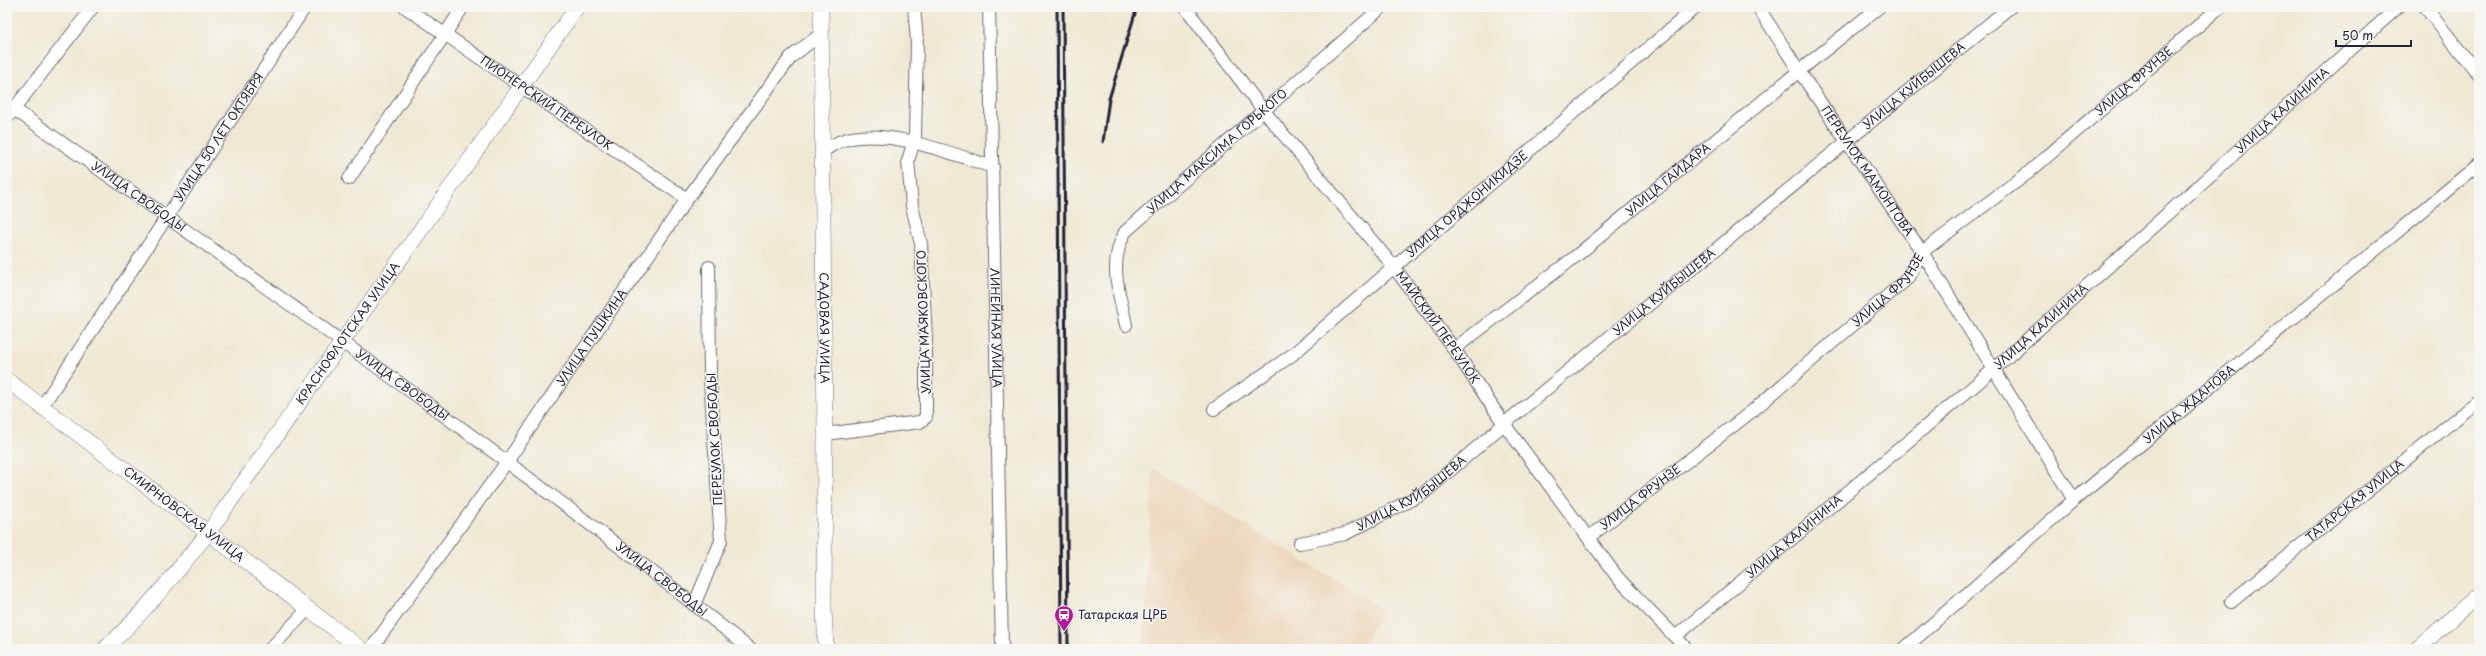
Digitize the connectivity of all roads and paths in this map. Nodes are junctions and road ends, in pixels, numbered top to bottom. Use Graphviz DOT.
graph roads {
  1 [pos="93,7"];
  2 [pos="305,7"];
  3 [pos="405,7"];
  4 [pos="463,7"];
  5 [pos="577,7"];
  6 [pos="821,7"];
  7 [pos="914,7"];
  8 [pos="989,7"];
  9 [pos="1185,7"];
  10 [pos="1382,7"];
  11 [pos="1696,7"];
  12 [pos="1758,7"];
  13 [pos="1879,7"];
  14 [pos="2010,7"];
  15 [pos="2220,7"];
  16 [pos="2398,7"];
  17 [pos="2425,7"];
  18 [pos="821,34"];
  19 [pos="444,35"];
  20 [pos="1799,71"];
  21 [pos="2479,75"];
  22 [pos="523,86"];
  23 [pos="9,110"];
  24 [pos="1263,110"];
  25 [pos="1849,142"];
  26 [pos="913,144"];
  27 [pos="822,151"];
  28 [pos="2479,164"];
  29 [pos="993,167"];
  30 [pos="349,179"];
  31 [pos="687,199"];
  32 [pos="167,219"];
  33 [pos="1922,252"];
  34 [pos="709,267"];
  35 [pos="1394,267"];
  36 [pos="1126,325"];
  37 [pos="342,342"];
  38 [pos="1454,349"];
  39 [pos="1993,370"];
  40 [pos="7,380"];
  41 [pos="2479,400"];
  42 [pos="41,408"];
  43 [pos="1214,409"];
  44 [pos="1504,424"];
  45 [pos="825,434"];
  46 [pos="506,463"];
  47 [pos="2074,500"];
  48 [pos="208,533"];
  49 [pos="1589,537"];
  50 [pos="1300,543"];
  51 [pos="2479,594"];
  52 [pos="2231,602"];
  53 [pos="694,605"];
  54 [pos="306,610"];
  55 [pos="1675,637"];
  56 [pos="104,649"];
  57 [pos="270,649"];
  58 [pos="361,649"];
  59 [pos="371,649"];
  60 [pos="750,649"];
  61 [pos="826,649"];
  62 [pos="1002,649"];
  63 [pos="1686,649"];
  64 [pos="1904,649"];
  65 [pos="2417,649"];
  1 -- 23 [label="street"];
  2 -- 32 [label="street, УЛИЦА 50 ЛЕТ ОКТЯБРЯ"];
  3 -- 19 [label="street, ПИОНЕРСКИЙ ПЕРЕУЛОК"];
  4 -- 19 [label="street"];
  5 -- 22 [label="street, КРАСНОФЛОТСКАЯ УЛИЦА"];
  6 -- 18 [label="street, САДОВАЯ УЛИЦА"];
  7 -- 26 [label="street, УЛИЦА МАЯКОВСКОГО"];
  8 -- 29 [label="street, ЛИНЕЙНАЯ УЛИЦА"];
  9 -- 24 [label="street, МАЙСКИЙ ПЕРЕУЛОК"];
  10 -- 24 [label="street, УЛИЦА МАКСИМА ГОРЬКОГО"];
  11 -- 35 [label="street, УЛИЦА ОРДЖОНИКИДЗЕ"];
  12 -- 20 [label="street, ПЕРЕУЛОК МАМОНТОВА"];
  13 -- 20 [label="street, УЛИЦА ГАЙДАРА"];
  14 -- 25 [label="street, УЛИЦА КУЙБЫШЕВА"];
  15 -- 33 [label="street, УЛИЦА ФРУНЗЕ"];
  16 -- 39 [label="street, УЛИЦА КАЛИНИНА"];
  17 -- 21 [label="street"];
  18 -- 27 [label="street, САДОВАЯ УЛИЦА"];
  18 -- 31 [label="street, УЛИЦА ПУШКИНА"];
  19 -- 22 [label="street, ПИОНЕРСКИЙ ПЕРЕУЛОК"];
  19 -- 30 [label="street"];
  20 -- 25 [label="street, ПЕРЕУЛОК МАМОНТОВА"];
  20 -- 38 [label="street, УЛИЦА ГАЙДАРА"];
  22 -- 31 [label="street, ПИОНЕРСКИЙ ПЕРЕУЛОК"];
  22 -- 37 [label="street, КРАСНОФЛОТСКАЯ УЛИЦА"];
  23 -- 32 [label="street, УЛИЦА СВОБОДЫ"];
  24 -- 35 [label="street, МАЙСКИЙ ПЕРЕУЛОК"];
  24 -- 36 [label="street, УЛИЦА МАКСИМА ГОРЬКОГО"];
  25 -- 33 [label="street, ПЕРЕУЛОК МАМОНТОВА"];
  25 -- 44 [label="street, УЛИЦА КУЙБЫШЕВА"];
  26 -- 27 [label="street"];
  26 -- 29 [label="street"];
  26 -- 45 [label="street, УЛИЦА МАЯКОВСКОГО"];
  27 -- 45 [label="street, САДОВАЯ УЛИЦА"];
  28 -- 47 [label="street, УЛИЦА ЖДАНОВА"];
  29 -- 62 [label="street, ЛИНЕЙНАЯ УЛИЦА"];
  31 -- 46 [label="street, УЛИЦА ПУШКИНА"];
  32 -- 37 [label="street, УЛИЦА СВОБОДЫ"];
  32 -- 42 [label="street, УЛИЦА 50 ЛЕТ ОКТЯБРЯ"];
  33 -- 39 [label="street, ПЕРЕУЛОК МАМОНТОВА"];
  33 -- 49 [label="street, УЛИЦА ФРУНЗЕ"];
  34 -- 53 [label="street, ПЕРЕУЛОК СВОБОДЫ"];
  35 -- 38 [label="street, МАЙСКИЙ ПЕРЕУЛОК"];
  35 -- 43 [label="street, УЛИЦА ОРДЖОНИКИДЗЕ"];
  37 -- 46 [label="street, УЛИЦА СВОБОДЫ"];
  37 -- 48 [label="street, КРАСНОФЛОТСКАЯ УЛИЦА"];
  38 -- 44 [label="street, МАЙСКИЙ ПЕРЕУЛОК"];
  39 -- 47 [label="street, ПЕРЕУЛОК МАМОНТОВА"];
  39 -- 55 [label="street, УЛИЦА КАЛИНИНА"];
  40 -- 42 [label="street, СМИРНОВСКАЯ УЛИЦА"];
  41 -- 52 [label="street, ТАТАРСКАЯ УЛИЦА"];
  42 -- 48 [label="street, СМИРНОВСКАЯ УЛИЦА"];
  44 -- 49 [label="street, МАЙСКИЙ ПЕРЕУЛОК"];
  44 -- 50 [label="street, УЛИЦА КУЙБЫШЕВА"];
  45 -- 61 [label="street, САДОВАЯ УЛИЦА"];
  46 -- 53 [label="street, УЛИЦА СВОБОДЫ"];
  46 -- 59 [label="street, УЛИЦА ПУШКИНА"];
  47 -- 64 [label="street, УЛИЦА ЖДАНОВА"];
  48 -- 54 [label="street, СМИРНОВСКАЯ УЛИЦА"];
  48 -- 56 [label="street, КРАСНОФЛОТСКАЯ УЛИЦА"];
  49 -- 55 [label="street, МАЙСКИЙ ПЕРЕУЛОК"];
  51 -- 65 [label="street"];
  53 -- 60 [label="street, УЛИЦА СВОБОДЫ"];
  54 -- 57 [label="street"];
  54 -- 58 [label="street, СМИРНОВСКАЯ УЛИЦА"];
  55 -- 63 [label="street, МАЙСКИЙ ПЕРЕУЛОК"];
}
